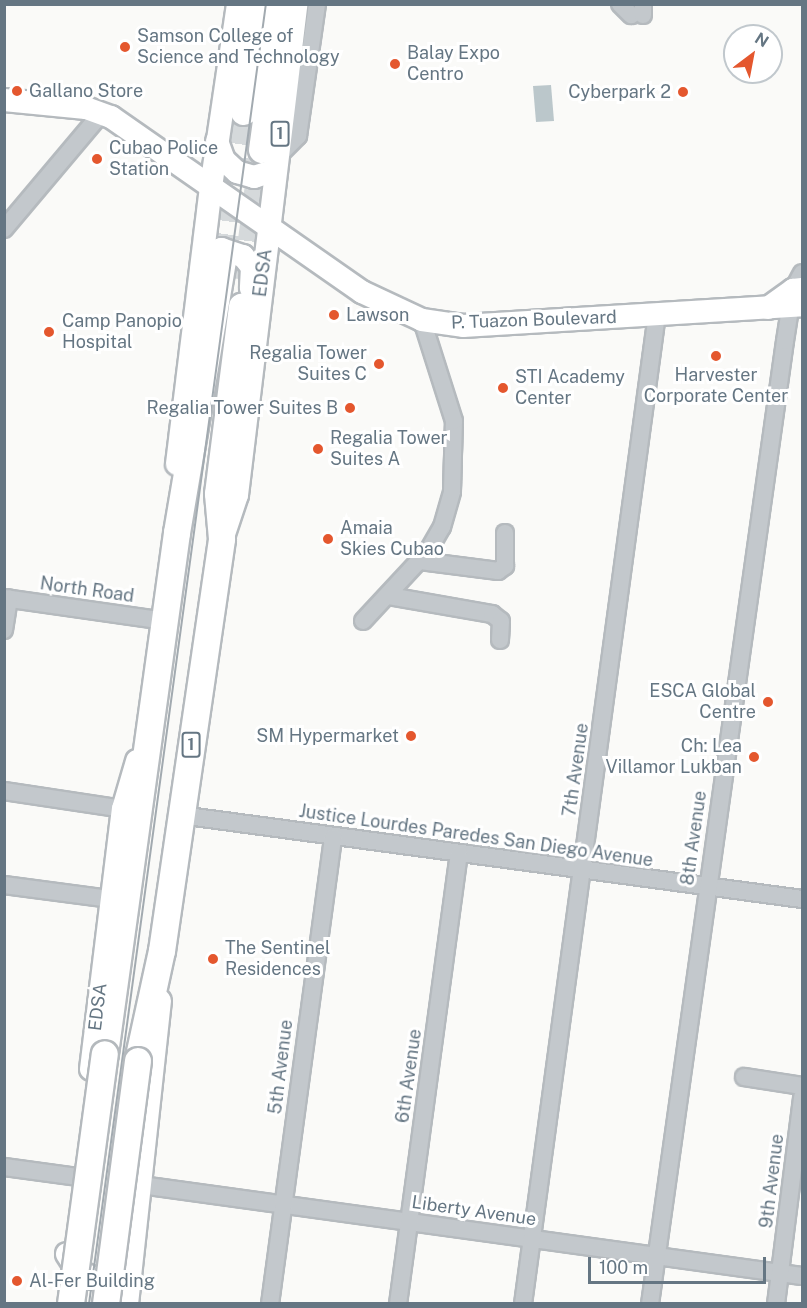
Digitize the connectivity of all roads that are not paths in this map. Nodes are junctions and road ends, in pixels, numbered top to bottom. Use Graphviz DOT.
graph roads {
  1 [pos="238,4"];
  2 [pos="258,4"];
  3 [pos="282,4"];
  4 [pos="296,4"];
  5 [pos="316,4"];
  6 [pos="4,100"];
  7 [pos="243,112"];
  8 [pos="101,114"];
  9 [pos="217,141"];
  10 [pos="272,159"];
  11 [pos="211,187"];
  12 [pos="269,228"];
  13 [pos="4,229"];
  14 [pos="293,245"];
  15 [pos="212,261"];
  16 [pos="264,261"];
  17 [pos="798,293"];
  18 [pos="250,308"];
  19 [pos="657,314"];
  20 [pos="422,320"];
  21 [pos="505,533"];
  22 [pos="420,561"];
  23 [pos="389,596"];
  24 [pos="7,598"];
  25 [pos="165,621"];
  26 [pos="363,621"];
  27 [pos="4,630"];
  28 [pos="500,640"];
  29 [pos="152,713"];
  30 [pos="4,791"];
  31 [pos="123,809"];
  32 [pos="180,815"];
  33 [pos="333,837"];
  34 [pos="459,854"];
  35 [pos="581,871"];
  36 [pos="4,885"];
  37 [pos="707,887"];
  38 [pos="111,899"];
  39 [pos="802,899"];
  40 [pos="162,951"];
  41 [pos="744,1077"];
  42 [pos="802,1086"];
  43 [pos="802,1098"];
  44 [pos="4,1167"];
  45 [pos="78,1177"];
  46 [pos="141,1185"];
  47 [pos="283,1204"];
  48 [pos="409,1222"];
  49 [pos="532,1238"];
  50 [pos="67,1252"];
  51 [pos="657,1256"];
  52 [pos="132,1265"];
  53 [pos="780,1272"];
  54 [pos="802,1276"];
  55 [pos="60,1304"];
  56 [pos="71,1304"];
  57 [pos="106,1304"];
  58 [pos="127,1304"];
  59 [pos="270,1304"];
  60 [pos="398,1304"];
  61 [pos="523,1304"];
  62 [pos="650,1304"];
  63 [pos="776,1304"];
  1 -- 9 [label="main road, EDSA"];
  2 -- 7 [label="highway"];
  3 -- 10 [label="highway, EDSA / 1"];
  4 -- 10 [label="main road, EDSA / 1"];
  5 -- 10 [label="street"];
  6 -- 8 [label="main road, P. Tuazon Boulevard"];
  8 -- 11 [label="main road, P. Tuazon Boulevard"];
  8 -- 13 [label="street"];
  9 -- 10 [label="main road"];
  9 -- 11 [label="main road, EDSA"];
  10 -- 12 [label="main road, EDSA / 1"];
  11 -- 12 [label="main road, P. Tuazon Boulevard"];
  11 -- 15 [label="main road, EDSA"];
  12 -- 14 [label="main road, P. Tuazon Boulevard"];
  12 -- 16 [label="main road, EDSA / 1"];
  14 -- 16 [label="main road"];
  14 -- 20 [label="main road, P. Tuazon Boulevard"];
  15 -- 18 [label="main road"];
  15 -- 25 [label="highway, EDSA"];
  16 -- 18 [label="main road, EDSA / 1"];
  17 -- 19 [label="main road, P. Tuazon Boulevard"];
  17 -- 37 [label="street, 8th Avenue"];
  18 -- 32 [label="highway, EDSA / 1"];
  19 -- 20 [label="main road, P. Tuazon Boulevard"];
  19 -- 35 [label="street, 7th Avenue"];
  20 -- 22 [label="street"];
  21 -- 22 [label="street"];
  22 -- 23 [label="street"];
  23 -- 26 [label="street"];
  23 -- 28 [label="street"];
  24 -- 25 [label="street, North Road"];
  24 -- 27 [label="street"];
  25 -- 29 [label="highway, EDSA"];
  29 -- 31 [label="main road, EDSA"];
  29 -- 56 [label="highway, EDSA, bridge"];
  30 -- 31 [label="street"];
  31 -- 38 [label="main road, EDSA"];
  32 -- 33 [label="street, Justice Lourdes Paredes San Diego Avenue"];
  32 -- 40 [label="highway, EDSA / 1"];
  33 -- 34 [label="street, Justice Lourdes Paredes San Diego Avenue"];
  33 -- 47 [label="street, 5th Avenue"];
  34 -- 35 [label="street, Justice Lourdes Paredes San Diego Avenue"];
  34 -- 48 [label="street, 6th Avenue"];
  35 -- 37 [label="street, Justice Lourdes Paredes San Diego Avenue"];
  35 -- 49 [label="street, 7th Avenue"];
  36 -- 38 [label="street"];
  37 -- 39 [label="street, Justice Lourdes Paredes San Diego Avenue"];
  37 -- 51 [label="street, 8th Avenue"];
  38 -- 45 [label="main road, EDSA"];
  40 -- 46 [label="main road, EDSA / 1"];
  40 -- 57 [label="highway, EDSA / 1, bridge"];
  41 -- 42 [label="street"];
  43 -- 53 [label="street, 9th Avenue"];
  44 -- 45 [label="street"];
  45 -- 50 [label="main road, EDSA"];
  46 -- 47 [label="street, Liberty Avenue"];
  46 -- 52 [label="main road, EDSA / 1"];
  47 -- 48 [label="street, Liberty Avenue"];
  47 -- 59 [label="street, 5th Avenue"];
  48 -- 49 [label="street, Liberty Avenue"];
  48 -- 60 [label="street, 6th Avenue"];
  49 -- 51 [label="street, Liberty Avenue"];
  49 -- 61 [label="street, 7th Avenue"];
  50 -- 52 [label="main road"];
  50 -- 55 [label="main road, EDSA"];
  51 -- 53 [label="street, Liberty Avenue"];
  51 -- 62 [label="street, 8th Avenue"];
  52 -- 58 [label="main road, EDSA / 1"];
  53 -- 54 [label="street, Liberty Avenue"];
  53 -- 63 [label="street, 9th Avenue"];
}
